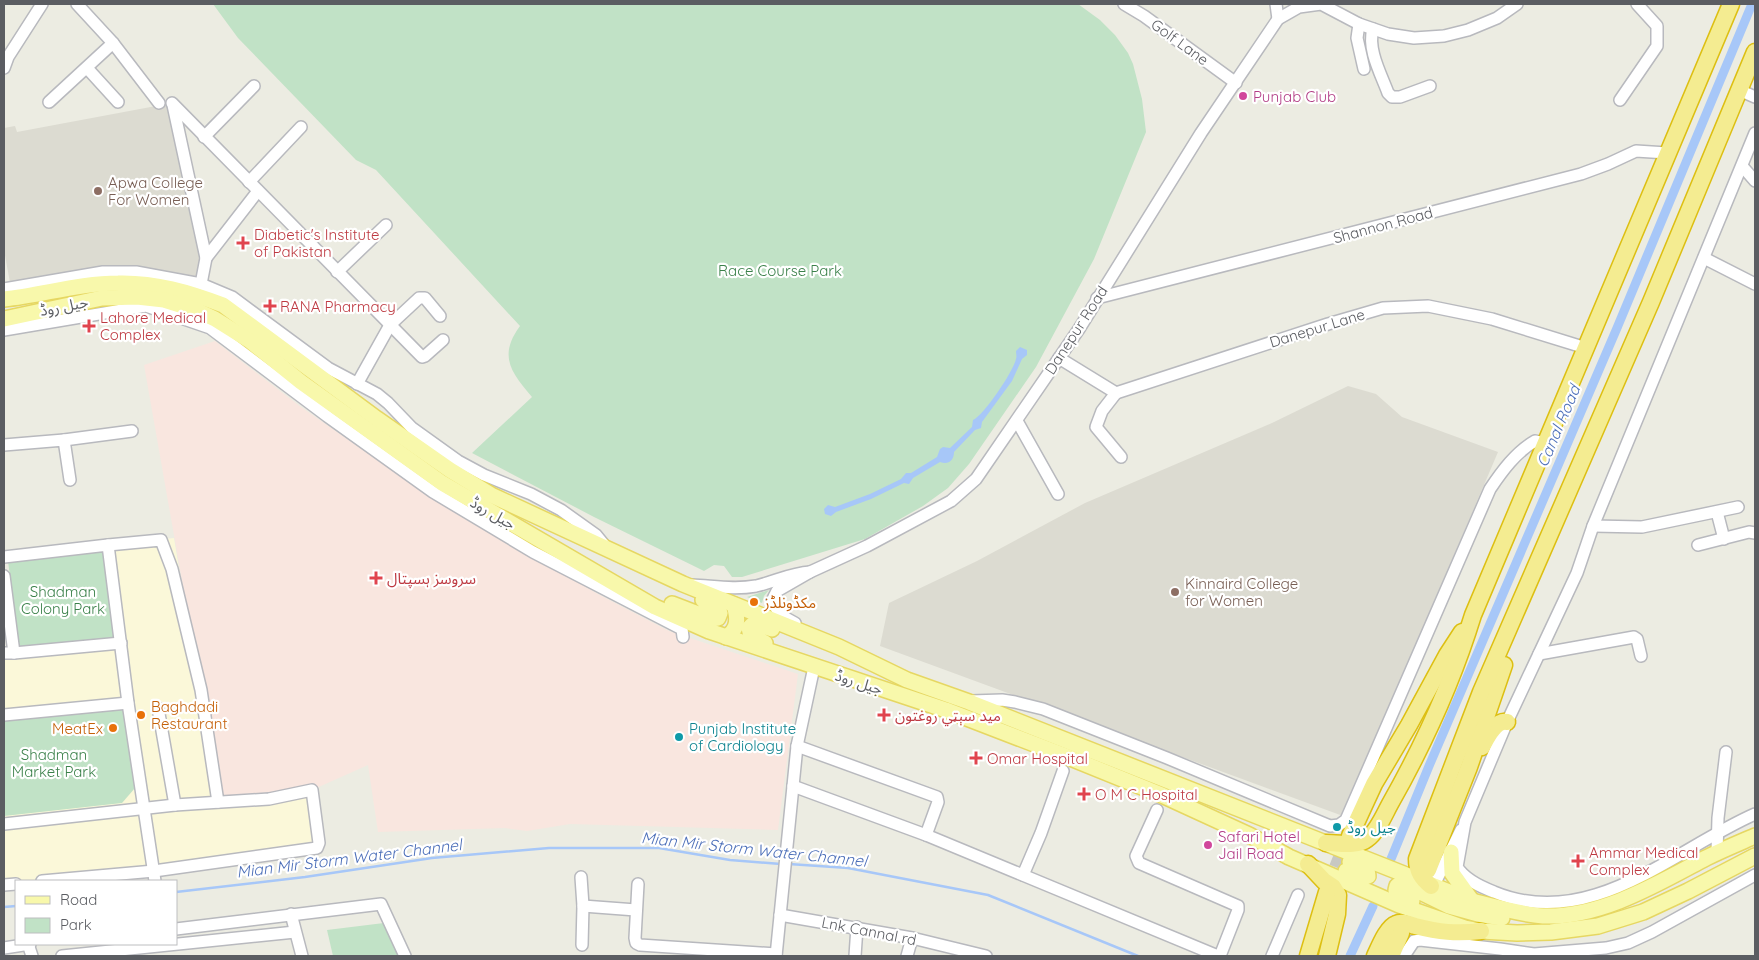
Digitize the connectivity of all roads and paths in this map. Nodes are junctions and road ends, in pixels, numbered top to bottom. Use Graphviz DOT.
graph roads {
  1 [pos="42,4"];
  2 [pos="78,4"];
  3 [pos="1124,4"];
  4 [pos="1276,4"];
  5 [pos="1321,4"];
  6 [pos="1517,4"];
  7 [pos="1637,4"];
  8 [pos="1730,4"];
  9 [pos="1278,18"];
  10 [pos="1359,24"];
  11 [pos="1373,29"];
  12 [pos="113,43"];
  13 [pos="1755,52"];
  14 [pos="4,68"];
  15 [pos="86,68"];
  16 [pos="1364,69"];
  17 [pos="1236,82"];
  18 [pos="254,86"];
  19 [pos="1430,86"];
  20 [pos="1739,90"];
  21 [pos="1755,97"];
  22 [pos="1620,100"];
  23 [pos="49,102"];
  24 [pos="118,102"];
  25 [pos="159,103"];
  26 [pos="302,127"];
  27 [pos="1755,133"];
  28 [pos="204,137"];
  29 [pos="1667,153"];
  30 [pos="1742,166"];
  31 [pos="1755,181"];
  32 [pos="249,182"];
  33 [pos="258,191"];
  34 [pos="386,225"];
  35 [pos="206,258"];
  36 [pos="1704,258"];
  37 [pos="337,272"];
  38 [pos="200,284"];
  39 [pos="1755,284"];
  40 [pos="4,289"];
  41 [pos="1096,298"];
  42 [pos="4,299"];
  43 [pos="440,316"];
  44 [pos="4,319"];
  45 [pos="390,325"];
  46 [pos="4,330"];
  47 [pos="443,340"];
  48 [pos="1586,348"];
  49 [pos="1060,358"];
  50 [pos="354,382"];
  51 [pos="342,392"];
  52 [pos="1116,393"];
  53 [pos="1016,421"];
  54 [pos="132,432"];
  55 [pos="64,440"];
  56 [pos="1545,443"];
  57 [pos="4,445"];
  58 [pos="1121,457"];
  59 [pos="70,480"];
  60 [pos="1058,494"];
  61 [pos="1738,507"];
  62 [pos="1717,512"];
  63 [pos="1593,526"];
  64 [pos="1755,533"];
  65 [pos="1724,539"];
  66 [pos="108,545"];
  67 [pos="1698,545"];
  68 [pos="608,550"];
  69 [pos="4,556"];
  70 [pos="634,562"];
  71 [pos="810,572"];
  72 [pos="1533,574"];
  73 [pos="4,576"];
  74 [pos="610,579"];
  75 [pos="683,584"];
  76 [pos="734,605"];
  77 [pos="1473,615"];
  78 [pos="683,637"];
  79 [pos="726,637"];
  80 [pos="121,643"];
  81 [pos="839,647"];
  82 [pos="9,653"];
  83 [pos="1539,654"];
  84 [pos="1641,656"];
  85 [pos="814,667"];
  86 [pos="907,680"];
  87 [pos="969,702"];
  88 [pos="128,703"];
  89 [pos="158,708"];
  90 [pos="4,715"];
  91 [pos="1506,722"];
  92 [pos="797,746"];
  93 [pos="1726,752"];
  94 [pos="1469,767"];
  95 [pos="1063,771"];
  96 [pos="793,786"];
  97 [pos="218,802"];
  98 [pos="175,805"];
  99 [pos="145,808"];
  100 [pos="1156,810"];
  101 [pos="1755,814"];
  102 [pos="1465,822"];
  103 [pos="4,824"];
  104 [pos="1288,827"];
  105 [pos="1718,833"];
  106 [pos="926,835"];
  107 [pos="1249,835"];
  108 [pos="1350,836"];
  109 [pos="1755,836"];
  110 [pos="1326,842"];
  111 [pos="1451,852"];
  112 [pos="1717,853"];
  113 [pos="1755,856"];
  114 [pos="1308,864"];
  115 [pos="1023,875"];
  116 [pos="1755,875"];
  117 [pos="154,877"];
  118 [pos="581,877"];
  119 [pos="70,880"];
  120 [pos="1431,881"];
  121 [pos="638,884"];
  122 [pos="1327,892"];
  123 [pos="1298,895"];
  124 [pos="1472,901"];
  125 [pos="583,906"];
  126 [pos="636,910"];
  127 [pos="291,914"];
  128 [pos="780,915"];
  129 [pos="1543,916"];
  130 [pos="857,928"];
  131 [pos="1465,928"];
  132 [pos="178,929"];
  133 [pos="1481,931"];
  134 [pos="295,932"];
  135 [pos="1408,937"];
  136 [pos="912,938"];
  137 [pos="178,944"];
  138 [pos="23,945"];
  139 [pos="169,945"];
  140 [pos="582,945"];
  141 [pos="4,948"];
  142 [pos="776,955"];
  143 [pos="62,956"];
  144 [pos="302,956"];
  145 [pos="405,956"];
  146 [pos="855,956"];
  147 [pos="907,956"];
  148 [pos="986,956"];
  149 [pos="1219,956"];
  150 [pos="1272,956"];
  151 [pos="1308,956"];
  152 [pos="1327,956"];
  153 [pos="1375,956"];
  154 [pos="1391,956"];
  155 [pos="1404,956"];
  1 -- 14 [label="street"];
  2 -- 12 [label="street"];
  3 -- 17 [label="street, Golf Lane"];
  4 -- 9 [label="street"];
  5 -- 9 [label="street"];
  5 -- 10 [label="street"];
  6 -- 11 [label="street"];
  7 -- 22 [label="street"];
  8 -- 29 [label="highway"];
  9 -- 17 [label="street, Danepur Road"];
  10 -- 11 [label="street"];
  10 -- 16 [label="street"];
  11 -- 19 [label="street"];
  12 -- 15 [label="street"];
  12 -- 25 [label="street"];
  13 -- 20 [label="highway"];
  15 -- 23 [label="street"];
  15 -- 24 [label="street"];
  17 -- 41 [label="street, Danepur Road"];
  18 -- 28 [label="street"];
  20 -- 21 [label="street"];
  20 -- 72 [label="highway"];
  26 -- 32 [label="street"];
  27 -- 30 [label="street"];
  28 -- 32 [label="street"];
  28 -- 35 [label="street"];
  29 -- 41 [label="street, Shannon Road"];
  29 -- 48 [label="highway"];
  30 -- 31 [label="street"];
  30 -- 36 [label="street"];
  32 -- 33 [label="street"];
  33 -- 35 [label="street"];
  33 -- 37 [label="street"];
  34 -- 37 [label="street"];
  35 -- 38 [label="street"];
  36 -- 39 [label="street"];
  36 -- 63 [label="street"];
  37 -- 45 [label="street"];
  38 -- 40 [label="street"];
  38 -- 50 [label="street"];
  41 -- 49 [label="street, Danepur Road"];
  42 -- 51 [label="main road, جیل روڈ"];
  43 -- 45 [label="street"];
  44 -- 74 [label="main road, جیل روڈ"];
  45 -- 47 [label="street"];
  45 -- 50 [label="street"];
  46 -- 78 [label="street"];
  48 -- 52 [label="street, Danepur Lane"];
  48 -- 56 [label="highway"];
  49 -- 52 [label="street"];
  49 -- 53 [label="street, Danepur Road"];
  50 -- 51 [label="street"];
  50 -- 68 [label="street"];
  51 -- 68 [label="main road, جیل روڈ"];
  52 -- 58 [label="street"];
  53 -- 60 [label="street"];
  53 -- 71 [label="street, Danepur Road"];
  54 -- 55 [label="street"];
  55 -- 57 [label="street"];
  55 -- 59 [label="street"];
  56 -- 77 [label="highway"];
  56 -- 87 [label="street"];
  61 -- 62 [label="street"];
  62 -- 63 [label="street"];
  62 -- 65 [label="street"];
  63 -- 83 [label="street"];
  64 -- 65 [label="street"];
  65 -- 67 [label="street"];
  66 -- 69 [label="street"];
  66 -- 80 [label="street"];
  66 -- 97 [label="street"];
  68 -- 70 [label="main road, جیل روڈ"];
  70 -- 74 [label="main road"];
  70 -- 75 [label="main road, جیل روڈ"];
  71 -- 75 [label="street, Danepur Road"];
  71 -- 81 [label="street, Danepur Road"];
  72 -- 94 [label="highway"];
  72 -- 120 [label="highway"];
  73 -- 82 [label="street"];
  74 -- 79 [label="main road, جیل روڈ"];
  75 -- 76 [label="main road, جیل روڈ"];
  76 -- 79 [label="main road"];
  76 -- 81 [label="main road, جیل روڈ"];
  77 -- 108 [label="highway"];
  77 -- 110 [label="highway"];
  79 -- 85 [label="main road, جیل روڈ"];
  80 -- 82 [label="street"];
  80 -- 88 [label="street"];
  81 -- 86 [label="main road, جیل روڈ"];
  83 -- 84 [label="street"];
  83 -- 91 [label="street"];
  85 -- 86 [label="main road"];
  85 -- 92 [label="street"];
  85 -- 107 [label="main road, جیل روڈ"];
  86 -- 87 [label="main road, جیل روڈ"];
  87 -- 104 [label="main road, جیل روڈ"];
  88 -- 90 [label="street"];
  88 -- 99 [label="street"];
  89 -- 98 [label="street"];
  91 -- 94 [label="highway"];
  91 -- 102 [label="street"];
  92 -- 96 [label="street"];
  92 -- 106 [label="street"];
  93 -- 105 [label="street"];
  94 -- 120 [label="highway"];
  95 -- 115 [label="street"];
  96 -- 106 [label="street"];
  96 -- 128 [label="street"];
  97 -- 98 [label="street"];
  97 -- 117 [label="street"];
  98 -- 99 [label="street"];
  99 -- 103 [label="street"];
  99 -- 117 [label="street"];
  100 -- 149 [label="street"];
  101 -- 105 [label="street"];
  102 -- 105 [label="street"];
  102 -- 111 [label="street"];
  104 -- 107 [label="main road"];
  104 -- 110 [label="main road, جیل روڈ"];
  105 -- 112 [label="street"];
  106 -- 115 [label="street"];
  107 -- 114 [label="main road, جیل روڈ"];
  109 -- 112 [label="main road, جیل روڈ"];
  110 -- 120 [label="main road, جیل روڈ"];
  111 -- 120 [label="street"];
  111 -- 124 [label="main road"];
  112 -- 129 [label="main road, جیل روڈ"];
  113 -- 133 [label="main road, جیل روڈ"];
  114 -- 131 [label="main road, جیل روڈ"];
  114 -- 152 [label="highway"];
  115 -- 149 [label="street"];
  116 -- 135 [label="street"];
  117 -- 119 [label="street"];
  118 -- 125 [label="street"];
  120 -- 124 [label="main road, جیل روڈ"];
  121 -- 126 [label="street"];
  122 -- 151 [label="highway"];
  123 -- 150 [label="street"];
  124 -- 129 [label="main road, جیل روڈ"];
  125 -- 126 [label="street"];
  125 -- 140 [label="street"];
  126 -- 142 [label="street"];
  127 -- 132 [label="street"];
  127 -- 134 [label="street"];
  127 -- 145 [label="street"];
  128 -- 130 [label="street, Lnk Cannal rd"];
  128 -- 142 [label="street"];
  129 -- 131 [label="main road"];
  130 -- 136 [label="street, Lnk Cannal rd"];
  130 -- 146 [label="street"];
  131 -- 133 [label="main road, جیل روڈ"];
  133 -- 153 [label="highway"];
  134 -- 137 [label="street"];
  134 -- 144 [label="street"];
  135 -- 154 [label="highway"];
  135 -- 155 [label="street"];
  136 -- 147 [label="street"];
  136 -- 148 [label="street, Lnk Cannal rd"];
  138 -- 141 [label="street"];
  139 -- 143 [label="street"];
}
